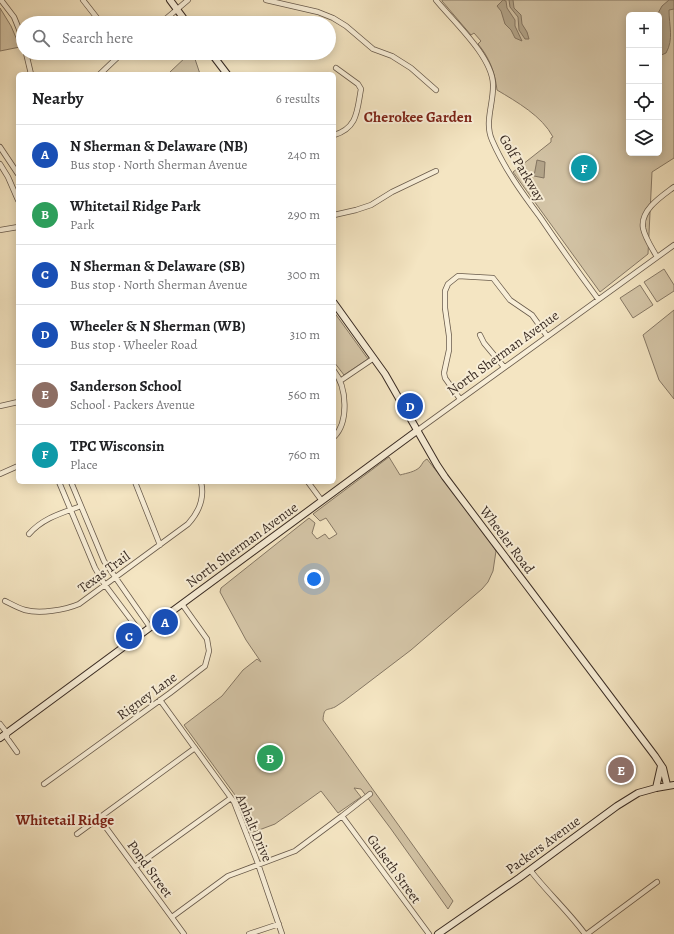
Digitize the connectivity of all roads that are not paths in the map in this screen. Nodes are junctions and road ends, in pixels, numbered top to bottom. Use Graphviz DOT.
graph roads {
  1 [pos="1,0"];
  2 [pos="83,0"];
  3 [pos="170,0"];
  4 [pos="188,0"];
  5 [pos="266,0"];
  6 [pos="436,0"];
  7 [pos="177,10"];
  8 [pos="96,16"];
  9 [pos="170,16"];
  10 [pos="182,16"];
  11 [pos="328,16"];
  12 [pos="336,20"];
  13 [pos="16,22"];
  14 [pos="28,60"];
  15 [pos="115,60"];
  16 [pos="216,60"];
  17 [pos="336,68"];
  18 [pos="31,72"];
  19 [pos="102,72"];
  20 [pos="225,72"];
  21 [pos="436,90"];
  22 [pos="336,134"];
  23 [pos="0,147"];
  24 [pos="0,164"];
  25 [pos="16,171"];
  26 [pos="436,171"];
  27 [pos="674,187"];
  28 [pos="16,195"];
  29 [pos="336,215"];
  30 [pos="16,227"];
  31 [pos="0,230"];
  32 [pos="674,245"];
  33 [pos="657,257"];
  34 [pos="598,299"];
  35 [pos="336,306"];
  36 [pos="480,335"];
  37 [pos="547,336"];
  38 [pos="374,358"];
  39 [pos="504,367"];
  40 [pos="336,374"];
  41 [pos="340,381"];
  42 [pos="460,398"];
  43 [pos="16,402"];
  44 [pos="0,406"];
  45 [pos="418,430"];
  46 [pos="336,435"];
  47 [pos="16,467"];
  48 [pos="0,474"];
  49 [pos="60,484"];
  50 [pos="72,484"];
  51 [pos="136,484"];
  52 [pos="201,484"];
  53 [pos="309,484"];
  54 [pos="322,501"];
  55 [pos="80,506"];
  56 [pos="70,510"];
  57 [pos="29,534"];
  58 [pos="160,545"];
  59 [pos="115,578"];
  60 [pos="105,585"];
  61 [pos="5,601"];
  62 [pos="182,604"];
  63 [pos="150,627"];
  64 [pos="141,633"];
  65 [pos="160,700"];
  66 [pos="0,724"];
  67 [pos="6,733"];
  68 [pos="0,738"];
  69 [pos="195,748"];
  70 [pos="17,752"];
  71 [pos="661,764"];
  72 [pos="44,784"];
  73 [pos="671,785"];
  74 [pos="656,788"];
  75 [pos="370,794"];
  76 [pos="231,798"];
  77 [pos="342,816"];
  78 [pos="99,818"];
  79 [pos="78,834"];
  80 [pos="258,865"];
  81 [pos="135,867"];
  82 [pos="530,870"];
  83 [pos="657,882"];
  84 [pos="172,917"];
  85 [pos="279,924"];
  86 [pos="184,934"];
  87 [pos="249,934"];
  88 [pos="282,934"];
  89 [pos="429,934"];
  90 [pos="438,934"];
  91 [pos="586,934"];
  1 -- 13 [label="street"];
  2 -- 8 [label="street"];
  3 -- 7 [label="street"];
  4 -- 7 [label="street"];
  5 -- 11 [label="street"];
  6 -- 34 [label="street, Golf Parkway"];
  7 -- 9 [label="street"];
  7 -- 10 [label="street"];
  12 -- 21 [label="street"];
  14 -- 18 [label="street"];
  15 -- 19 [label="street"];
  16 -- 20 [label="street"];
  17 -- 22 [label="street"];
  23 -- 25 [label="street"];
  24 -- 28 [label="street"];
  26 -- 29 [label="street"];
  27 -- 33 [label="street"];
  30 -- 31 [label="street"];
  32 -- 33 [label="street, North Sherman Avenue"];
  33 -- 34 [label="street, North Sherman Avenue"];
  34 -- 37 [label="street, North Sherman Avenue"];
  35 -- 38 [label="street, Wheeler Road"];
  36 -- 39 [label="street"];
  37 -- 39 [label="street, North Sherman Avenue"];
  37 -- 42 [label="street"];
  38 -- 41 [label="street"];
  38 -- 45 [label="street, Wheeler Road"];
  39 -- 42 [label="street, North Sherman Avenue"];
  40 -- 41 [label="street"];
  41 -- 46 [label="street"];
  42 -- 45 [label="street, North Sherman Avenue"];
  43 -- 44 [label="street"];
  45 -- 54 [label="street, North Sherman Avenue"];
  45 -- 71 [label="street, Wheeler Road"];
  47 -- 48 [label="street"];
  49 -- 56 [label="street"];
  50 -- 55 [label="street"];
  51 -- 58 [label="street"];
  52 -- 58 [label="street, Texas Trail"];
  53 -- 54 [label="street"];
  54 -- 62 [label="street, North Sherman Avenue"];
  55 -- 56 [label="street"];
  55 -- 59 [label="street"];
  56 -- 57 [label="street"];
  56 -- 60 [label="street"];
  58 -- 59 [label="street, Texas Trail"];
  59 -- 60 [label="street, Texas Trail"];
  59 -- 63 [label="street"];
  60 -- 61 [label="street, Texas Trail"];
  60 -- 64 [label="street"];
  62 -- 63 [label="street, North Sherman Avenue"];
  62 -- 65 [label="street, Rigney Lane"];
  63 -- 64 [label="street, North Sherman Avenue"];
  64 -- 67 [label="street, North Sherman Avenue"];
  65 -- 69 [label="street, Anhalt Drive"];
  65 -- 72 [label="street, Rigney Lane"];
  66 -- 67 [label="street"];
  67 -- 68 [label="street, North Sherman Avenue"];
  67 -- 70 [label="street"];
  69 -- 76 [label="street, Anhalt Drive"];
  69 -- 78 [label="street"];
  71 -- 73 [label="street, Wheeler Road"];
  71 -- 74 [label="street"];
  73 -- 74 [label="street, Packers Avenue"];
  74 -- 82 [label="street, Packers Avenue"];
  75 -- 77 [label="street"];
  76 -- 80 [label="street, Anhalt Drive"];
  76 -- 81 [label="street"];
  77 -- 80 [label="street"];
  77 -- 89 [label="street, Gulseth Street"];
  78 -- 79 [label="street"];
  78 -- 81 [label="street, Pond Street"];
  80 -- 84 [label="street"];
  80 -- 85 [label="street, Anhalt Drive"];
  81 -- 84 [label="street, Pond Street"];
  82 -- 90 [label="street, Packers Avenue"];
  82 -- 91 [label="street"];
  83 -- 91 [label="street"];
  84 -- 86 [label="street, Pond Street"];
  85 -- 87 [label="street"];
  85 -- 88 [label="street, Anhalt Drive"];
}
